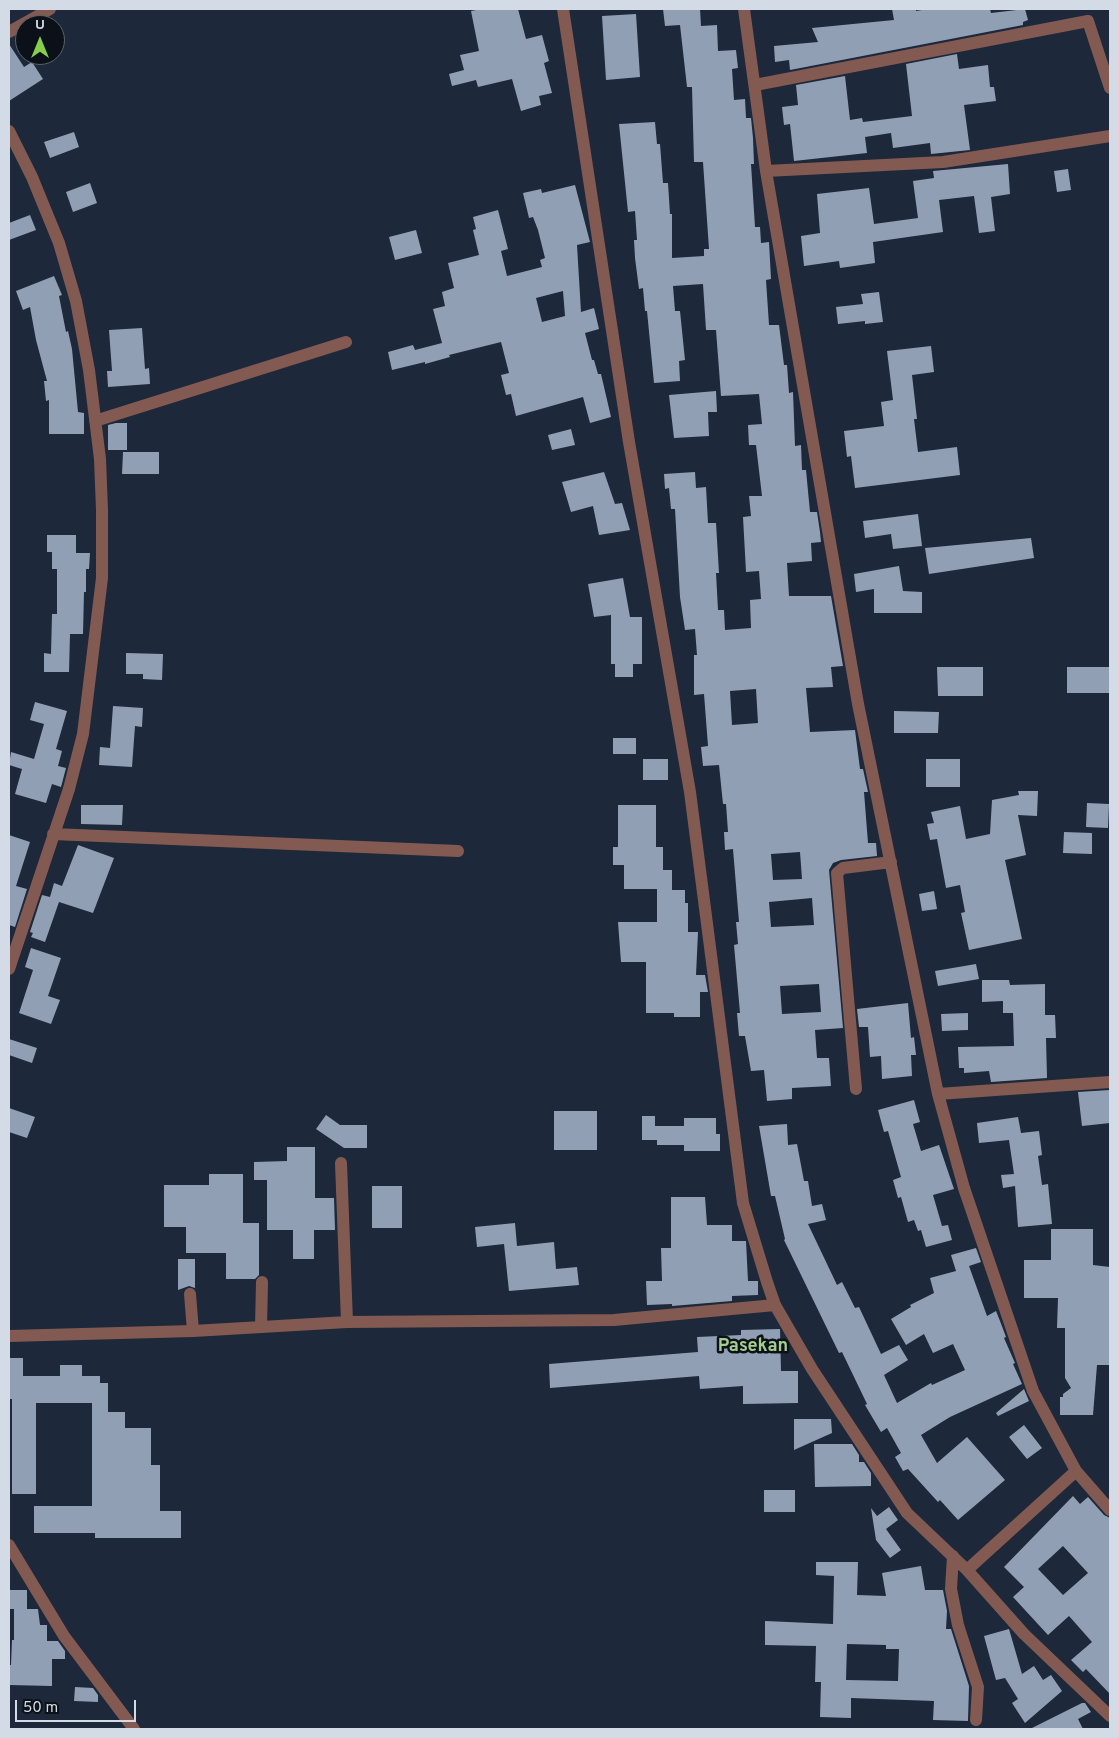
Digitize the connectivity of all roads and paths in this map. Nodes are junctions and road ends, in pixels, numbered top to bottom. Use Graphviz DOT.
graph roads {
  1 [pos="50,9"];
  2 [pos="563,9"];
  3 [pos="744,9"];
  4 [pos="1084,18"];
  5 [pos="9,32"];
  6 [pos="755,85"];
  7 [pos="1110,88"];
  8 [pos="9,131"];
  9 [pos="1110,136"];
  10 [pos="766,171"];
  11 [pos="346,342"];
  12 [pos="95,421"];
  13 [pos="53,834"];
  14 [pos="458,851"];
  15 [pos="891,862"];
  16 [pos="9,969"];
  17 [pos="1110,1082"];
  18 [pos="856,1089"];
  19 [pos="938,1094"];
  20 [pos="341,1163"];
  21 [pos="262,1282"];
  22 [pos="190,1294"];
  23 [pos="776,1305"];
  24 [pos="347,1322"];
  25 [pos="261,1327"];
  26 [pos="193,1331"];
  27 [pos="9,1336"];
  28 [pos="1076,1471"];
  29 [pos="1110,1510"];
  30 [pos="9,1545"];
  31 [pos="952,1556"];
  32 [pos="967,1570"];
  33 [pos="1110,1716"];
  34 [pos="976,1720"];
  35 [pos="134,1729"];
  1 -- 5 [label="street"];
  2 -- 23 [label="street"];
  3 -- 6 [label="street"];
  4 -- 6 [label="street"];
  4 -- 7 [label="street"];
  6 -- 10 [label="street"];
  8 -- 12 [label="street"];
  9 -- 10 [label="street"];
  10 -- 15 [label="street"];
  11 -- 12 [label="street"];
  12 -- 13 [label="street"];
  13 -- 14 [label="street"];
  13 -- 16 [label="street"];
  15 -- 18 [label="street"];
  15 -- 19 [label="street"];
  17 -- 19 [label="street"];
  19 -- 28 [label="street"];
  20 -- 24 [label="street"];
  21 -- 25 [label="street"];
  22 -- 26 [label="street"];
  23 -- 24 [label="street"];
  23 -- 31 [label="street"];
  24 -- 25 [label="street"];
  25 -- 26 [label="street"];
  26 -- 27 [label="street"];
  28 -- 29 [label="street"];
  28 -- 32 [label="street"];
  30 -- 35 [label="street"];
  31 -- 32 [label="street"];
  31 -- 34 [label="street"];
  32 -- 33 [label="street"];
}
